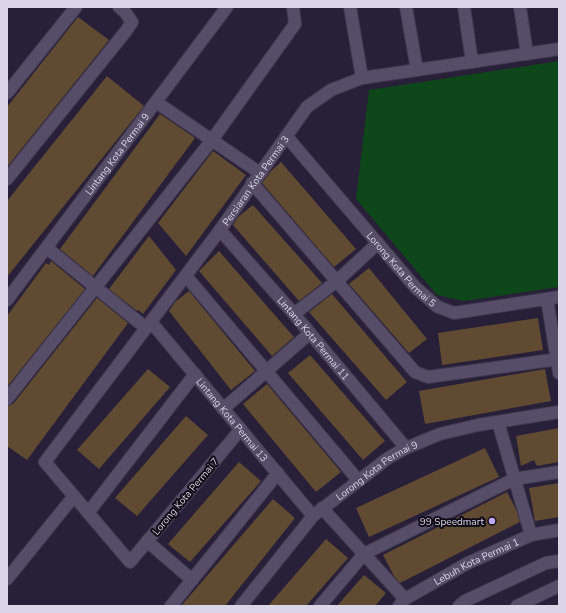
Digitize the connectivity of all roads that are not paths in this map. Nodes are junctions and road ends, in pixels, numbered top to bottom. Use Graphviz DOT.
graph roads {
  1 [pos="76,7"];
  2 [pos="119,7"];
  3 [pos="228,7"];
  4 [pos="293,7"];
  5 [pos="350,7"];
  6 [pos="406,7"];
  7 [pos="464,7"];
  8 [pos="520,7"];
  9 [pos="559,50"];
  10 [pos="527,54"];
  11 [pos="472,62"];
  12 [pos="417,70"];
  13 [pos="362,78"];
  14 [pos="7,93"];
  15 [pos="156,102"];
  16 [pos="287,137"];
  17 [pos="212,140"];
  18 [pos="260,173"];
  19 [pos="7,179"];
  20 [pos="252,183"];
  21 [pos="220,230"];
  22 [pos="378,243"];
  23 [pos="47,248"];
  24 [pos="186,276"];
  25 [pos="337,281"];
  26 [pos="95,287"];
  27 [pos="553,298"];
  28 [pos="7,300"];
  29 [pos="294,314"];
  30 [pos="149,325"];
  31 [pos="310,333"];
  32 [pos="558,359"];
  33 [pos="267,371"];
  34 [pos="559,373"];
  35 [pos="195,374"];
  36 [pos="7,399"];
  37 [pos="224,409"];
  38 [pos="559,412"];
  39 [pos="498,422"];
  40 [pos="241,429"];
  41 [pos="406,448"];
  42 [pos="559,472"];
  43 [pos="278,473"];
  44 [pos="514,479"];
  45 [pos="358,480"];
  46 [pos="74,496"];
  47 [pos="317,512"];
  48 [pos="88,513"];
  49 [pos="559,530"];
  50 [pos="531,535"];
  51 [pos="147,541"];
  52 [pos="364,554"];
  53 [pos="559,561"];
  54 [pos="7,579"];
  55 [pos="192,580"];
  56 [pos="559,586"];
  57 [pos="402,602"];
  58 [pos="170,606"];
  59 [pos="241,606"];
  60 [pos="320,606"];
  61 [pos="459,606"];
  62 [pos="517,606"];
  1 -- 14 [label="street"];
  2 -- 19 [label="street"];
  3 -- 15 [label="street, Lintang Kota Permai 9"];
  4 -- 17 [label="street"];
  5 -- 13 [label="street"];
  6 -- 12 [label="street"];
  7 -- 11 [label="street"];
  8 -- 10 [label="street"];
  9 -- 10 [label="street, Persiaran Kota Permai 3"];
  10 -- 11 [label="street, Persiaran Kota Permai 3"];
  11 -- 12 [label="street, Persiaran Kota Permai 3"];
  12 -- 13 [label="street, Persiaran Kota Permai 3"];
  13 -- 16 [label="street, Persiaran Kota Permai 3"];
  15 -- 17 [label="street"];
  15 -- 23 [label="street, Lintang Kota Permai 9"];
  16 -- 18 [label="street, Persiaran Kota Permai 3"];
  16 -- 22 [label="street, Lorong Kota Permai 5"];
  17 -- 18 [label="street"];
  17 -- 26 [label="street"];
  18 -- 20 [label="street, Persiaran Kota Permai 3"];
  20 -- 21 [label="street, Persiaran Kota Permai 3"];
  20 -- 25 [label="street"];
  21 -- 24 [label="street, Persiaran Kota Permai 3"];
  21 -- 29 [label="street, Lintang Kota Permai 11"];
  22 -- 25 [label="street"];
  22 -- 27 [label="street, Lorong Kota Permai 5"];
  23 -- 26 [label="street, Lintang Kota Permai 13"];
  23 -- 28 [label="street, Lintang Kota Permai 9"];
  24 -- 30 [label="street, Persiaran Kota Permai 3"];
  24 -- 33 [label="street"];
  25 -- 29 [label="street"];
  25 -- 32 [label="street"];
  26 -- 30 [label="street, Lintang Kota Permai 13"];
  26 -- 36 [label="street"];
  27 -- 32 [label="street"];
  29 -- 31 [label="street, Lintang Kota Permai 11"];
  30 -- 35 [label="street, Lintang Kota Permai 13"];
  30 -- 46 [label="street, Persiaran Kota Permai 3"];
  31 -- 33 [label="street"];
  31 -- 41 [label="street, Lintang Kota Permai 11"];
  32 -- 34 [label="street"];
  33 -- 37 [label="street"];
  33 -- 45 [label="street"];
  35 -- 37 [label="street, Lintang Kota Permai 13"];
  35 -- 48 [label="street"];
  37 -- 40 [label="street, Lintang Kota Permai 13"];
  38 -- 39 [label="street, Lorong Kota Permai 9"];
  39 -- 41 [label="street, Lorong Kota Permai 9"];
  39 -- 44 [label="street"];
  40 -- 43 [label="street, Lintang Kota Permai 13"];
  40 -- 51 [label="street, Lorong Kota Permai 7"];
  41 -- 45 [label="street, Lorong Kota Permai 9"];
  42 -- 44 [label="street"];
  43 -- 47 [label="street, Lintang Kota Permai 13"];
  43 -- 55 [label="street"];
  44 -- 50 [label="street"];
  44 -- 52 [label="street"];
  45 -- 47 [label="street, Lorong Kota Permai 9"];
  46 -- 48 [label="street"];
  46 -- 54 [label="street"];
  47 -- 52 [label="street, Lintang Kota Permai 13"];
  47 -- 59 [label="street, Lorong Kota Permai 9"];
  48 -- 51 [label="street, Lorong Kota Permai 7"];
  49 -- 50 [label="street, Lebuh Kota Permai 1"];
  50 -- 57 [label="street, Lebuh Kota Permai 1"];
  51 -- 55 [label="street"];
  52 -- 57 [label="street, Lintang Kota Permai 13"];
  52 -- 60 [label="street"];
  53 -- 61 [label="street"];
  55 -- 58 [label="street"];
  56 -- 62 [label="street"];
}
